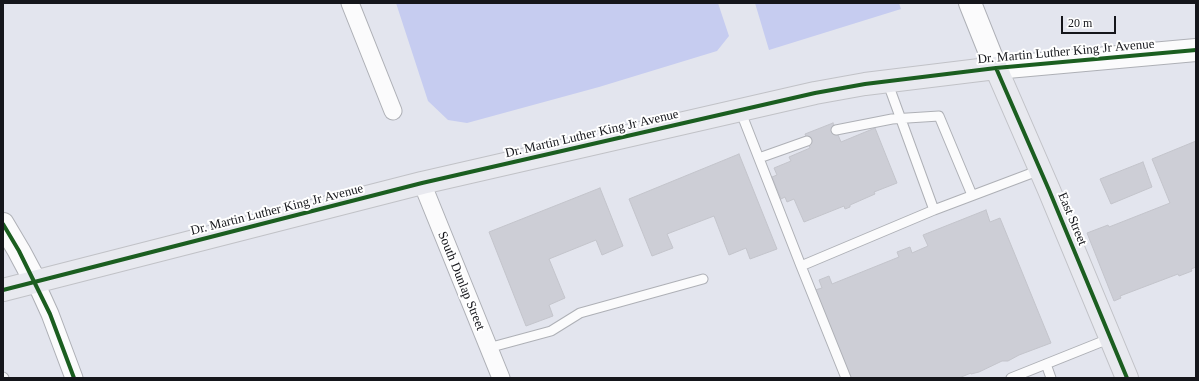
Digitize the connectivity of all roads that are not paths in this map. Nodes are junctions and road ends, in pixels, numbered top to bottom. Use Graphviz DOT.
graph roads {
  1 [pos="350,3"];
  2 [pos="970,3"];
  3 [pos="1196,50"];
  4 [pos="996,68"];
  5 [pos="887,81"];
  6 [pos="740,110"];
  7 [pos="393,111"];
  8 [pos="900,118"];
  9 [pos="836,130"];
  10 [pos="807,141"];
  11 [pos="759,158"];
  12 [pos="1040,170"];
  13 [pos="422,184"];
  14 [pos="972,195"];
  15 [pos="934,210"];
  16 [pos="3,224"];
  17 [pos="801,266"];
  18 [pos="703,279"];
  19 [pos="35,281"];
  20 [pos="3,290"];
  21 [pos="1111,338"];
  22 [pos="488,348"];
  23 [pos="1046,364"];
  24 [pos="74,378"];
  25 [pos="501,378"];
  26 [pos="846,378"];
  27 [pos="1011,378"];
  28 [pos="1051,378"];
  29 [pos="1128,378"];
  1 -- 7 [label="street"];
  2 -- 4 [label="main road, East Street"];
  3 -- 4 [label="main road, Dr. Martin Luther King Jr Avenue"];
  4 -- 5 [label="main road, Dr. Martin Luther King Jr Avenue"];
  4 -- 12 [label="main road, East Street"];
  5 -- 6 [label="main road, Dr. Martin Luther King Jr Avenue"];
  5 -- 8 [label="lane"];
  6 -- 11 [label="lane"];
  6 -- 13 [label="main road, Dr. Martin Luther King Jr Avenue"];
  8 -- 9 [label="lane"];
  8 -- 14 [label="lane"];
  8 -- 15 [label="lane"];
  10 -- 11 [label="lane"];
  11 -- 17 [label="lane"];
  12 -- 14 [label="lane"];
  12 -- 21 [label="main road, East Street"];
  13 -- 19 [label="main road, Dr. Martin Luther King Jr Avenue"];
  13 -- 22 [label="street, South Dunlap Street"];
  14 -- 15 [label="lane"];
  15 -- 17 [label="lane"];
  16 -- 19 [label="main road"];
  17 -- 26 [label="lane"];
  18 -- 22 [label="lane"];
  19 -- 20 [label="main road, Dr. Martin Luther King Jr Avenue"];
  19 -- 24 [label="street"];
  21 -- 23 [label="lane"];
  21 -- 29 [label="main road, East Street"];
  22 -- 25 [label="street, South Dunlap Street"];
  23 -- 27 [label="lane"];
  23 -- 28 [label="lane"];
}
